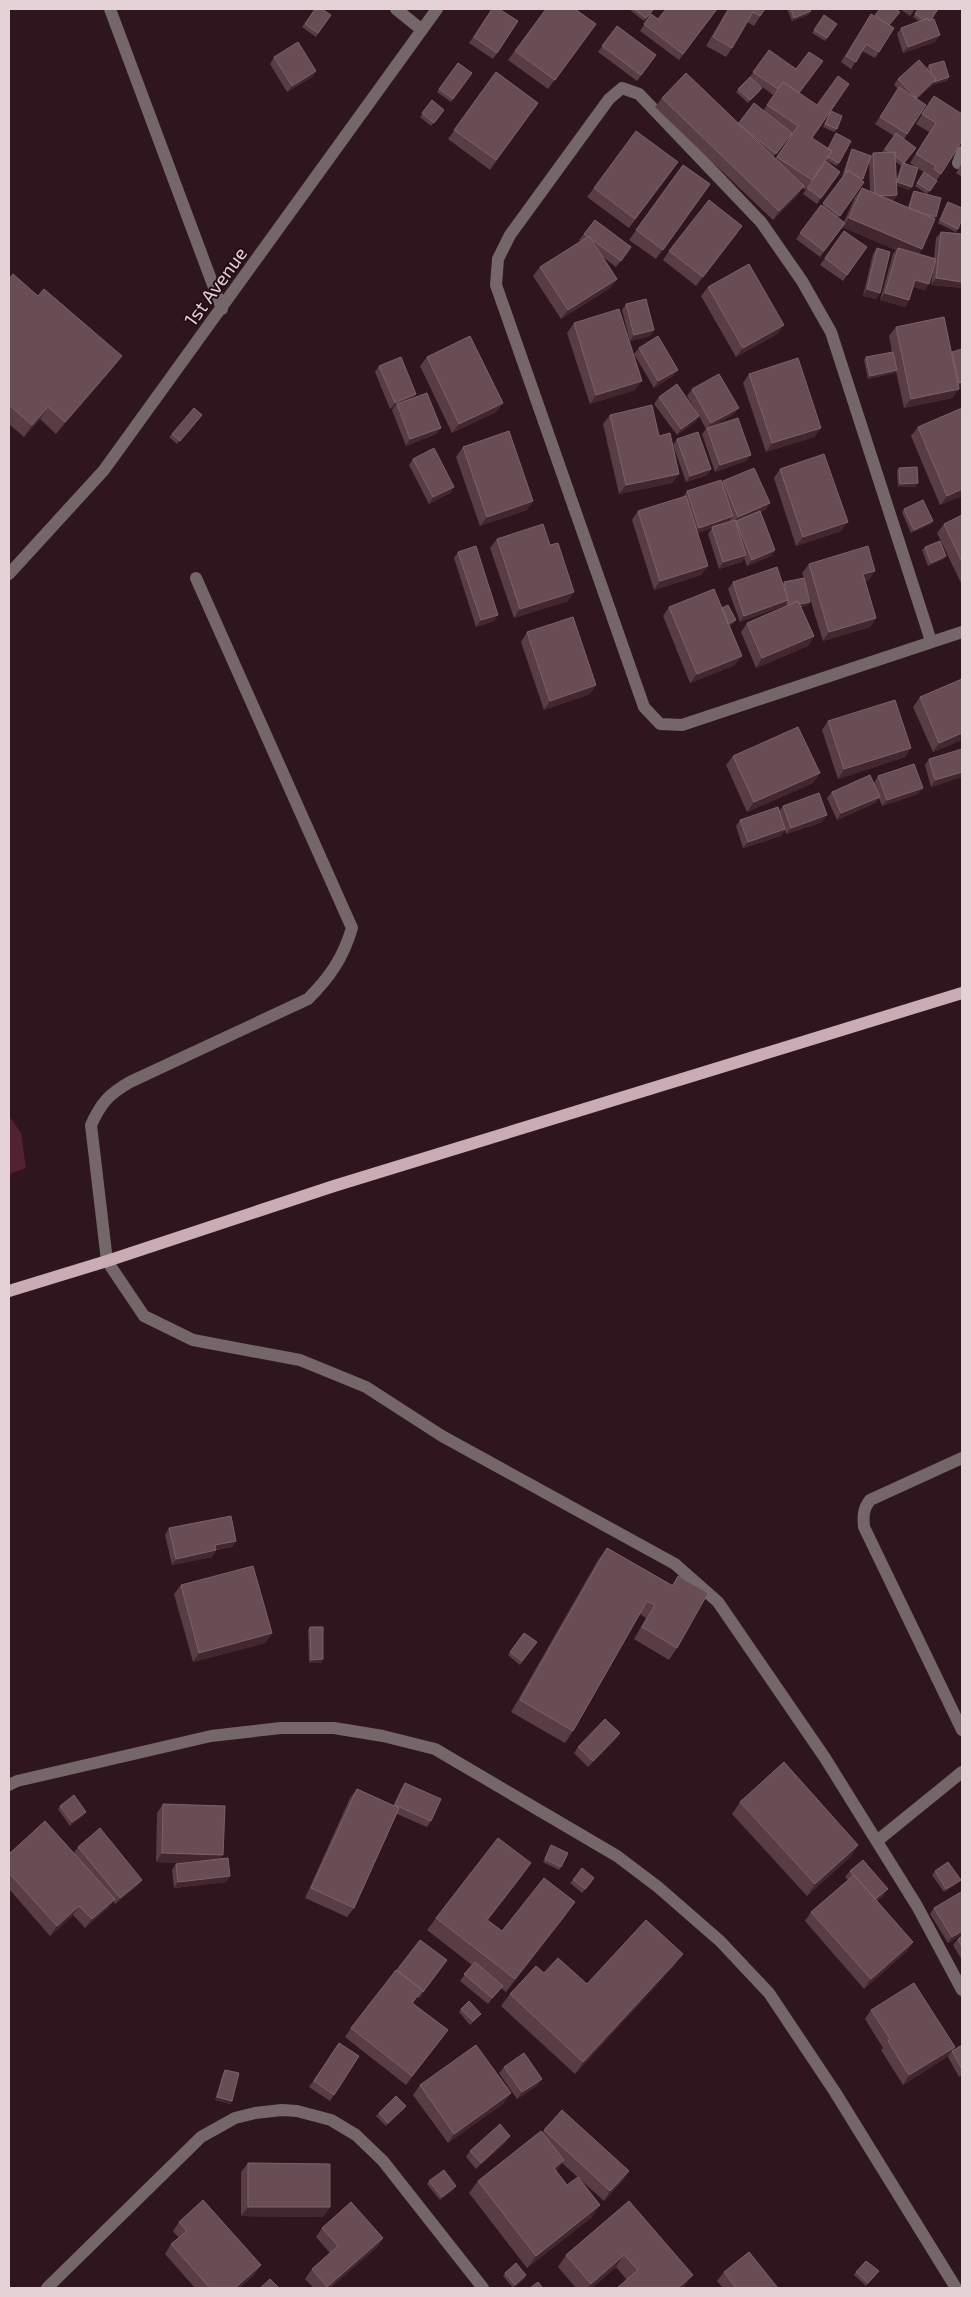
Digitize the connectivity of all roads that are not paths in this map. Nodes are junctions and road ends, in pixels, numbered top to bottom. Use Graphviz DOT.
graph roads {
  1 [pos="110,9"];
  2 [pos="396,9"];
  3 [pos="437,9"];
  4 [pos="422,30"];
  5 [pos="222,309"];
  6 [pos="9,574"];
  7 [pos="196,578"];
  8 [pos="962,632"];
  9 [pos="931,641"];
  10 [pos="962,993"];
  11 [pos="107,1261"];
  12 [pos="9,1291"];
  13 [pos="962,1458"];
  14 [pos="962,1730"];
  15 [pos="962,1772"];
  16 [pos="9,1785"];
  17 [pos="877,1841"];
  18 [pos="962,1990"];
  19 [pos="47,2288"];
  20 [pos="483,2288"];
  21 [pos="956,2288"];
  1 -- 5 [label="street"];
  2 -- 4 [label="street"];
  3 -- 4 [label="street, 1st Avenue"];
  4 -- 5 [label="street, 1st Avenue"];
  5 -- 6 [label="street, 1st Avenue"];
  7 -- 11 [label="street"];
  8 -- 9 [label="street"];
  9 -- 9 [label="street"];
  10 -- 11 [label="main road"];
  11 -- 12 [label="main road"];
  11 -- 17 [label="street"];
  13 -- 14 [label="street"];
  15 -- 17 [label="street"];
  16 -- 21 [label="street"];
  17 -- 18 [label="street"];
  19 -- 20 [label="street"];
}
